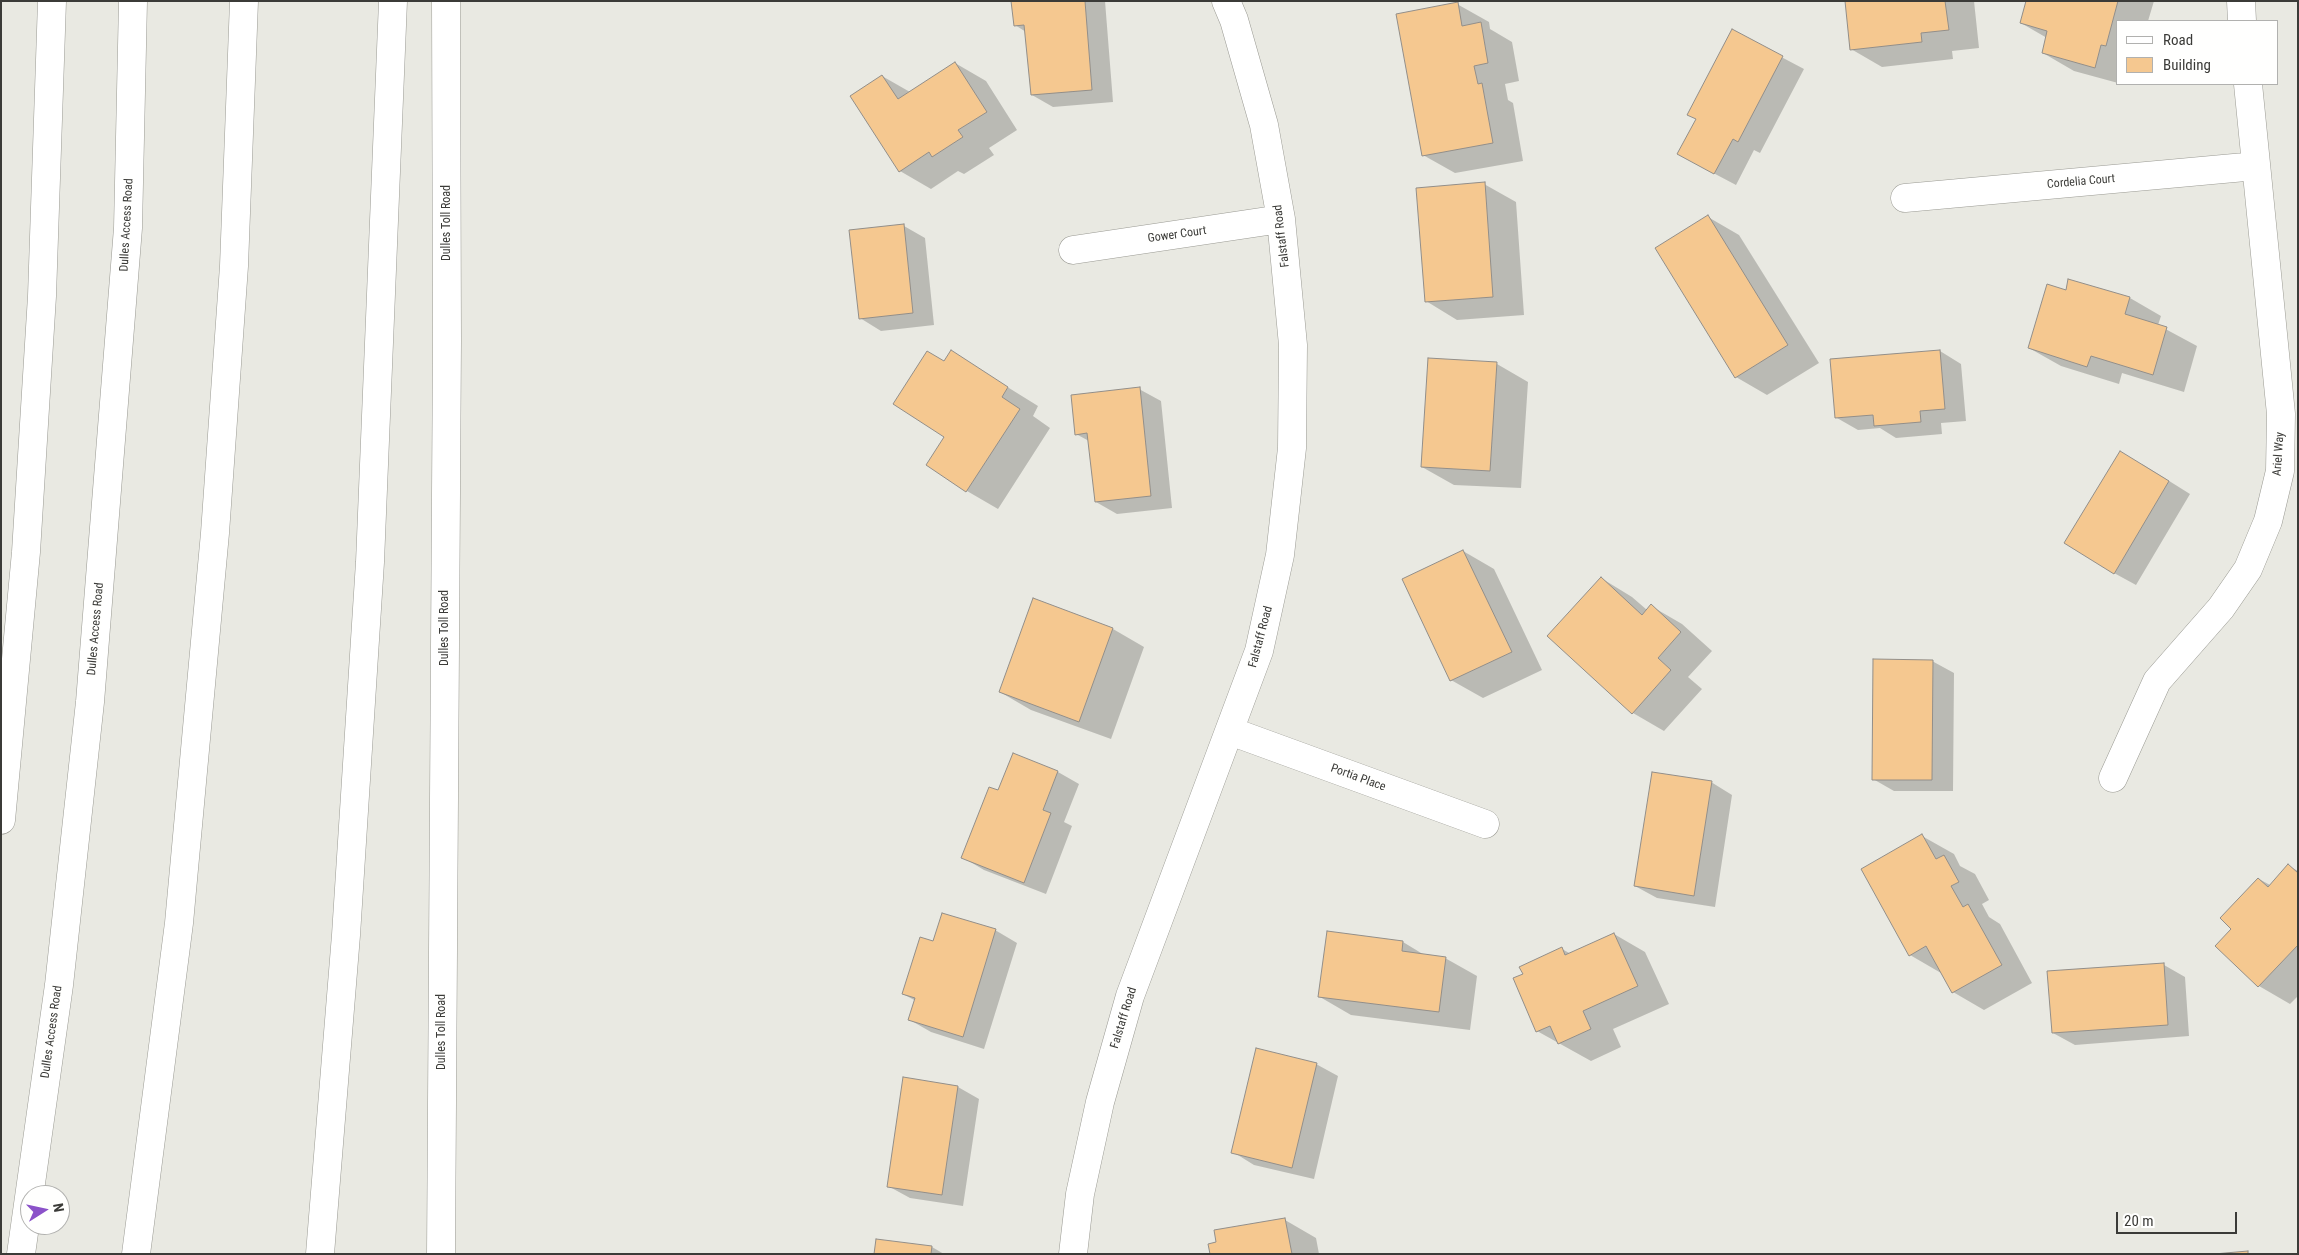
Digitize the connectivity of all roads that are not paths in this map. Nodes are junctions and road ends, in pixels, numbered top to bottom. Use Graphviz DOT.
graph roads {
  1 [pos="52,1"];
  2 [pos="133,1"];
  3 [pos="244,1"];
  4 [pos="393,1"];
  5 [pos="446,1"];
  6 [pos="1226,1"];
  7 [pos="2240,1"];
  8 [pos="2242,20"];
  9 [pos="2248,85"];
  10 [pos="2256,166"];
  11 [pos="1906,198"];
  12 [pos="1281,219"];
  13 [pos="1073,250"];
  14 [pos="1230,731"];
  15 [pos="2113,778"];
  16 [pos="1,820"];
  17 [pos="1485,824"];
  18 [pos="21,1254"];
  19 [pos="136,1254"];
  20 [pos="320,1254"];
  21 [pos="441,1254"];
  22 [pos="1073,1254"];
  1 -- 16 [label="main road"];
  2 -- 18 [label="main road, Dulles Access Road"];
  3 -- 19 [label="main road"];
  4 -- 20 [label="main road"];
  5 -- 21 [label="main road, Dulles Toll Road"];
  6 -- 12 [label="main road, Falstaff Road"];
  7 -- 8 [label="main road"];
  9 -- 10 [label="main road, Ariel Way"];
  10 -- 11 [label="main road, Cordelia Court"];
  10 -- 15 [label="main road, Ariel Way"];
  12 -- 13 [label="main road, Gower Court"];
  12 -- 14 [label="main road, Falstaff Road"];
  14 -- 17 [label="main road, Portia Place"];
  14 -- 22 [label="main road, Falstaff Road"];
}
